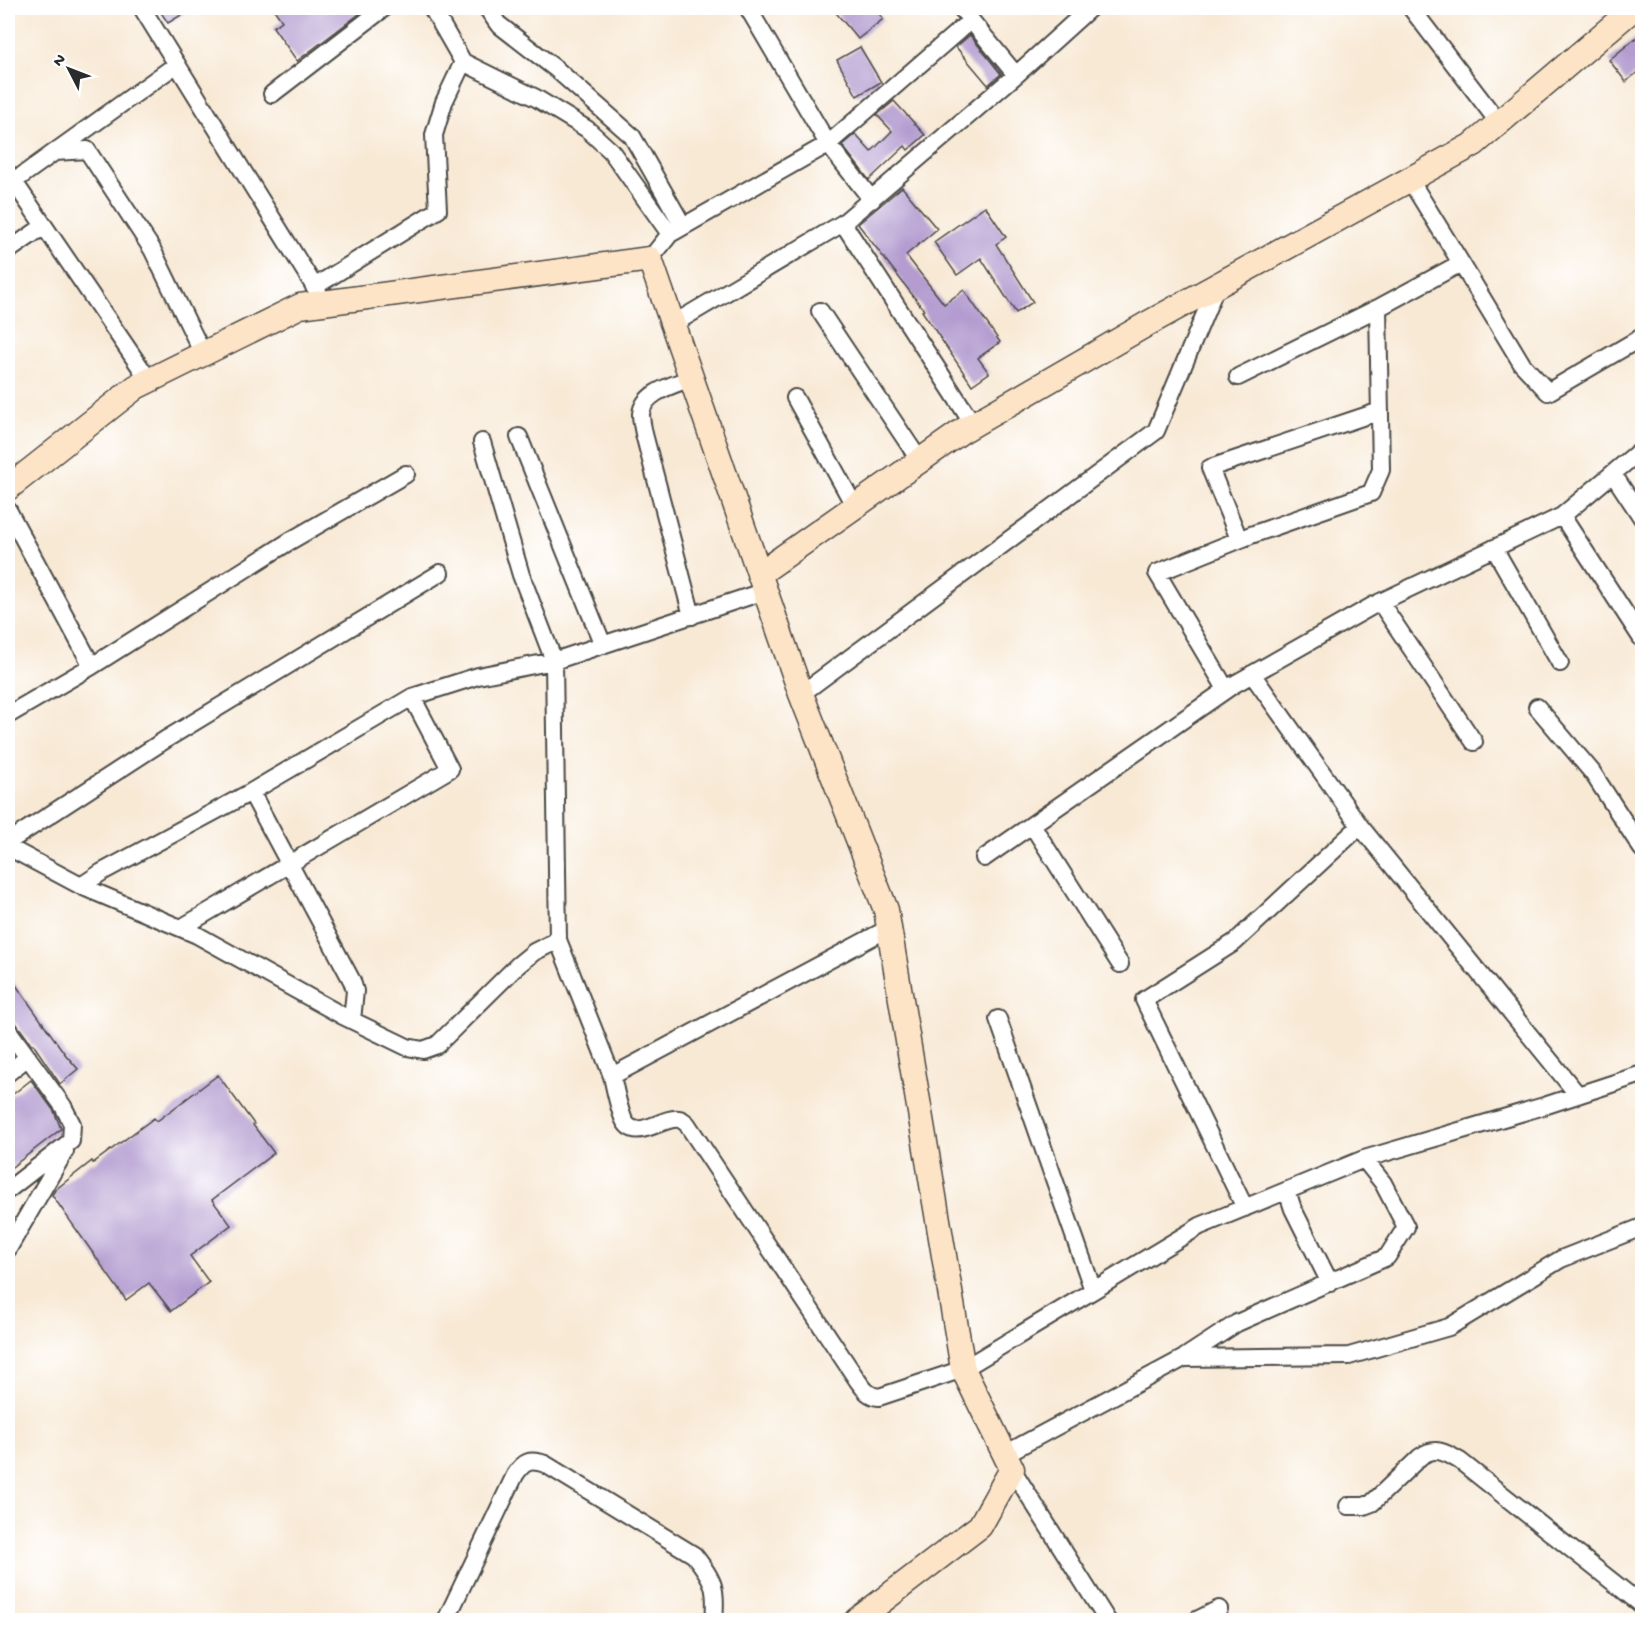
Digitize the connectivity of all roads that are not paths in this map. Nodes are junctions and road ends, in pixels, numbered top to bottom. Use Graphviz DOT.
graph roads {
  1 [pos="142,8"];
  2 [pos="384,8"];
  3 [pos="432,8"];
  4 [pos="487,8"];
  5 [pos="748,8"];
  6 [pos="1090,8"];
  7 [pos="1411,8"];
  8 [pos="1634,8"];
  9 [pos="966,14"];
  10 [pos="463,62"];
  11 [pos="177,64"];
  12 [pos="1016,75"];
  13 [pos="273,94"];
  14 [pos="1499,123"];
  15 [pos="828,144"];
  16 [pos="55,152"];
  17 [pos="10,178"];
  18 [pos="1410,180"];
  19 [pos="872,200"];
  20 [pos="843,223"];
  21 [pos="44,226"];
  22 [pos="676,230"];
  23 [pos="8,251"];
  24 [pos="650,259"];
  25 [pos="1461,263"];
  26 [pos="1217,285"];
  27 [pos="319,295"];
  28 [pos="1378,308"];
  29 [pos="820,311"];
  30 [pos="673,324"];
  31 [pos="1642,337"];
  32 [pos="202,354"];
  33 [pos="1239,377"];
  34 [pos="691,378"];
  35 [pos="149,380"];
  36 [pos="795,398"];
  37 [pos="1380,411"];
  38 [pos="974,424"];
  39 [pos="519,437"];
  40 [pos="482,442"];
  41 [pos="1642,449"];
  42 [pos="920,461"];
  43 [pos="406,474"];
  44 [pos="1613,474"];
  45 [pos="8,488"];
  46 [pos="855,507"];
  47 [pos="8,510"];
  48 [pos="1562,516"];
  49 [pos="1642,518"];
  50 [pos="1239,540"];
  51 [pos="1494,548"];
  52 [pos="440,573"];
  53 [pos="762,583"];
  54 [pos="1380,602"];
  55 [pos="692,616"];
  56 [pos="1642,639"];
  57 [pos="603,645"];
  58 [pos="554,661"];
  59 [pos="1560,663"];
  60 [pos="92,666"];
  61 [pos="1252,674"];
  62 [pos="1226,689"];
  63 [pos="801,694"];
  64 [pos="412,697"];
  65 [pos="1537,706"];
  66 [pos="8,715"];
  67 [pos="1474,742"];
  68 [pos="251,792"];
  69 [pos="1032,825"];
  70 [pos="1360,826"];
  71 [pos="8,842"];
  72 [pos="8,847"];
  73 [pos="1642,849"];
  74 [pos="984,858"];
  75 [pos="289,863"];
  76 [pos="81,886"];
  77 [pos="889,927"];
  78 [pos="181,928"];
  79 [pos="558,940"];
  80 [pos="1119,964"];
  81 [pos="998,1019"];
  82 [pos="352,1020"];
  83 [pos="8,1030"];
  84 [pos="28,1057"];
  85 [pos="8,1073"];
  86 [pos="1642,1074"];
  87 [pos="612,1076"];
  88 [pos="1578,1095"];
  89 [pos="71,1141"];
  90 [pos="1364,1159"];
  91 [pos="8,1190"];
  92 [pos="1287,1191"];
  93 [pos="1245,1208"];
  94 [pos="1642,1227"];
  95 [pos="8,1249"];
  96 [pos="1330,1283"];
  97 [pos="1093,1290"];
  98 [pos="1184,1358"];
  99 [pos="963,1369"];
  100 [pos="1008,1462"];
  101 [pos="1348,1506"];
  102 [pos="1642,1605"];
  103 [pos="1219,1609"];
  104 [pos="446,1620"];
  105 [pos="714,1620"];
  106 [pos="857,1620"];
  107 [pos="1107,1620"];
  108 [pos="1197,1620"];
  1 -- 11 [label="street"];
  2 -- 13 [label="street"];
  3 -- 10 [label="street"];
  4 -- 22 [label="street"];
  5 -- 15 [label="street"];
  6 -- 12 [label="street"];
  7 -- 14 [label="street"];
  8 -- 14 [label="street"];
  9 -- 12 [label="street"];
  9 -- 15 [label="street"];
  10 -- 22 [label="street"];
  10 -- 27 [label="street"];
  11 -- 16 [label="street"];
  11 -- 27 [label="street"];
  12 -- 19 [label="street"];
  14 -- 18 [label="street"];
  15 -- 19 [label="street"];
  15 -- 22 [label="street"];
  16 -- 17 [label="street"];
  16 -- 32 [label="street"];
  17 -- 21 [label="street"];
  18 -- 25 [label="street"];
  18 -- 26 [label="street"];
  19 -- 20 [label="street"];
  20 -- 30 [label="street"];
  20 -- 38 [label="street"];
  21 -- 23 [label="street"];
  21 -- 35 [label="street"];
  22 -- 24 [label="street"];
  24 -- 27 [label="street"];
  24 -- 30 [label="street"];
  25 -- 28 [label="street"];
  25 -- 31 [label="street"];
  26 -- 38 [label="street"];
  26 -- 63 [label="street"];
  27 -- 32 [label="street"];
  28 -- 33 [label="street"];
  28 -- 37 [label="street"];
  29 -- 42 [label="street"];
  30 -- 34 [label="street"];
  32 -- 35 [label="street"];
  34 -- 53 [label="street"];
  34 -- 55 [label="street"];
  35 -- 45 [label="street"];
  36 -- 46 [label="street"];
  37 -- 50 [label="street"];
  37 -- 50 [label="street"];
  38 -- 42 [label="street"];
  39 -- 57 [label="street"];
  40 -- 58 [label="street"];
  41 -- 44 [label="street"];
  42 -- 46 [label="street"];
  43 -- 60 [label="street"];
  44 -- 48 [label="street"];
  44 -- 49 [label="street"];
  46 -- 53 [label="street"];
  47 -- 60 [label="street"];
  48 -- 51 [label="street"];
  48 -- 56 [label="street"];
  50 -- 62 [label="street"];
  51 -- 54 [label="street"];
  51 -- 59 [label="street"];
  52 -- 71 [label="street"];
  53 -- 55 [label="street"];
  53 -- 63 [label="street"];
  54 -- 61 [label="street"];
  54 -- 67 [label="street"];
  55 -- 57 [label="street"];
  57 -- 58 [label="street"];
  58 -- 64 [label="street"];
  58 -- 79 [label="street"];
  60 -- 66 [label="street"];
  61 -- 62 [label="street"];
  61 -- 70 [label="street"];
  62 -- 69 [label="street"];
  63 -- 77 [label="street"];
  64 -- 68 [label="street"];
  64 -- 75 [label="street"];
  65 -- 73 [label="street"];
  68 -- 75 [label="street"];
  68 -- 76 [label="street"];
  69 -- 74 [label="street"];
  69 -- 80 [label="street"];
  70 -- 88 [label="street"];
  70 -- 93 [label="street"];
  72 -- 76 [label="street"];
  75 -- 78 [label="street"];
  75 -- 82 [label="street"];
  76 -- 78 [label="street"];
  77 -- 87 [label="street"];
  77 -- 99 [label="street"];
  78 -- 82 [label="street"];
  79 -- 82 [label="street"];
  79 -- 87 [label="street"];
  81 -- 97 [label="street"];
  83 -- 84 [label="street"];
  84 -- 85 [label="street"];
  84 -- 89 [label="street"];
  86 -- 88 [label="street"];
  87 -- 99 [label="street"];
  88 -- 90 [label="street"];
  89 -- 91 [label="street"];
  89 -- 95 [label="street"];
  90 -- 92 [label="street"];
  90 -- 96 [label="street"];
  92 -- 93 [label="street"];
  92 -- 96 [label="street"];
  93 -- 97 [label="street"];
  94 -- 98 [label="street"];
  96 -- 98 [label="street"];
  97 -- 99 [label="street"];
  98 -- 100 [label="street"];
  99 -- 100 [label="street"];
  100 -- 106 [label="street"];
  100 -- 107 [label="street"];
  101 -- 102 [label="street"];
  103 -- 108 [label="street"];
  104 -- 105 [label="street"];
}
